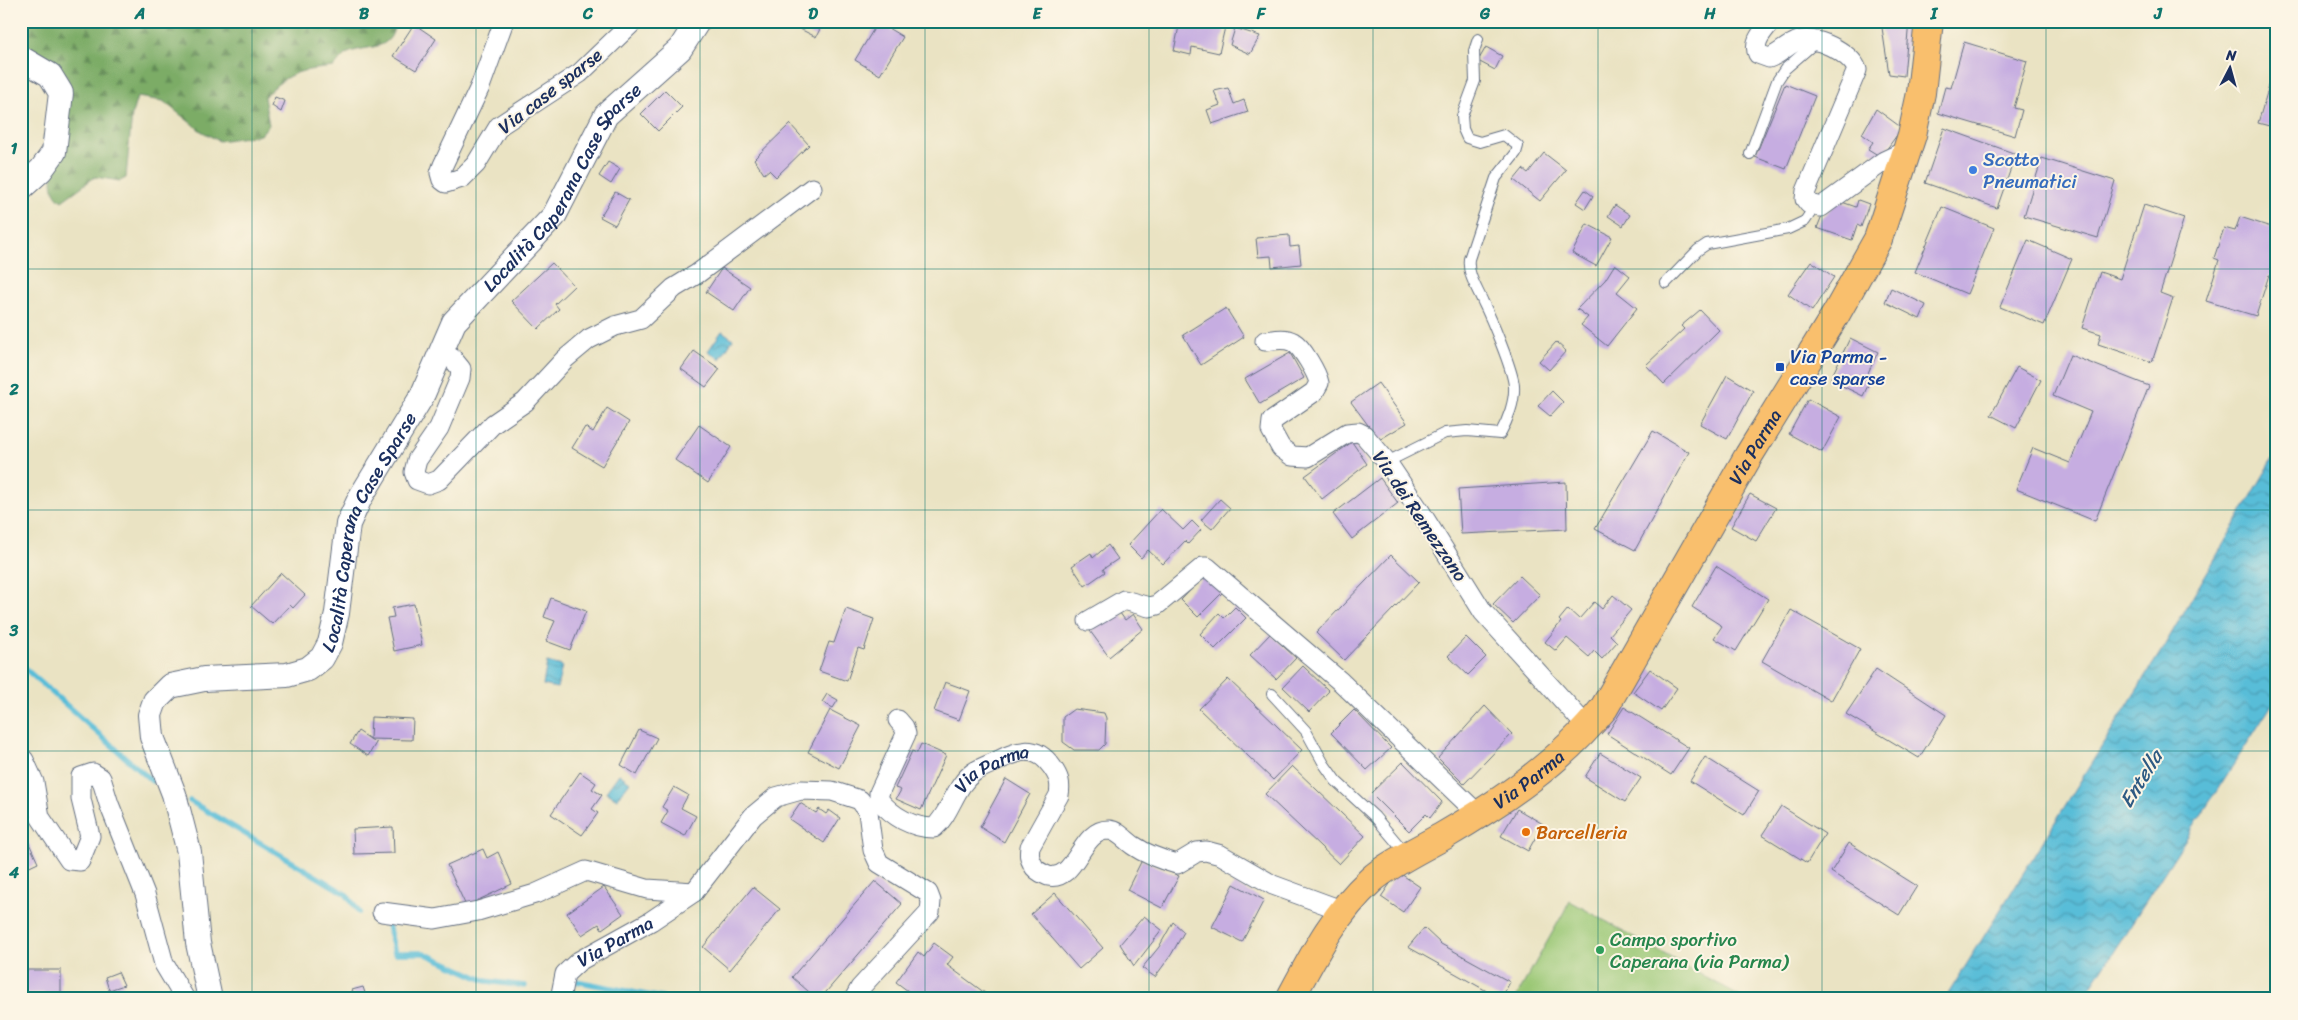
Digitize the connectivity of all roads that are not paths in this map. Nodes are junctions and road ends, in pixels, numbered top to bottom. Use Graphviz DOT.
graph roads {
  1 [pos="504,21"];
  2 [pos="634,21"];
  3 [pos="698,21"];
  4 [pos="1771,21"];
  5 [pos="1929,21"];
  6 [pos="1478,39"];
  7 [pos="1816,42"];
  8 [pos="21,58"];
  9 [pos="1907,150"];
  10 [pos="1750,154"];
  11 [pos="21,188"];
  12 [pos="812,188"];
  13 [pos="1815,206"];
  14 [pos="1666,283"];
  15 [pos="1265,341"];
  16 [pos="440,352"];
  17 [pos="1386,462"];
  18 [pos="1088,621"];
  19 [pos="1272,694"];
  20 [pos="898,720"];
  21 [pos="1588,728"];
  22 [pos="21,760"];
  23 [pos="1477,814"];
  24 [pos="1409,857"];
  25 [pos="694,892"];
  26 [pos="1341,910"];
  27 [pos="382,912"];
  28 [pos="212,994"];
  29 [pos="185,999"];
  30 [pos="563,999"];
  31 [pos="854,999"];
  32 [pos="1290,999"];
  1 -- 2 [label="street, Via case sparse"];
  3 -- 16 [label="street, Località Caperana Case Sparse"];
  4 -- 7 [label="street"];
  5 -- 9 [label="main road, Via Parma"];
  6 -- 17 [label="lane"];
  7 -- 10 [label="lane"];
  7 -- 13 [label="street"];
  8 -- 11 [label="street"];
  9 -- 13 [label="street"];
  9 -- 21 [label="main road, Via Parma"];
  12 -- 16 [label="street"];
  13 -- 14 [label="lane"];
  15 -- 17 [label="street, Via dei Remezzano"];
  16 -- 28 [label="street, Località Caperana Case Sparse"];
  17 -- 21 [label="street, Via dei Remezzano"];
  18 -- 23 [label="street, Via Parma"];
  19 -- 24 [label="lane"];
  20 -- 26 [label="street, Via Parma"];
  21 -- 23 [label="main road, Via Parma"];
  22 -- 29 [label="street"];
  23 -- 24 [label="main road, Via Parma"];
  24 -- 26 [label="main road, Via Parma"];
  25 -- 27 [label="street"];
  25 -- 30 [label="street, Via Parma"];
  25 -- 31 [label="street, Via Parma"];
  26 -- 32 [label="main road, Via Parma"];
}
